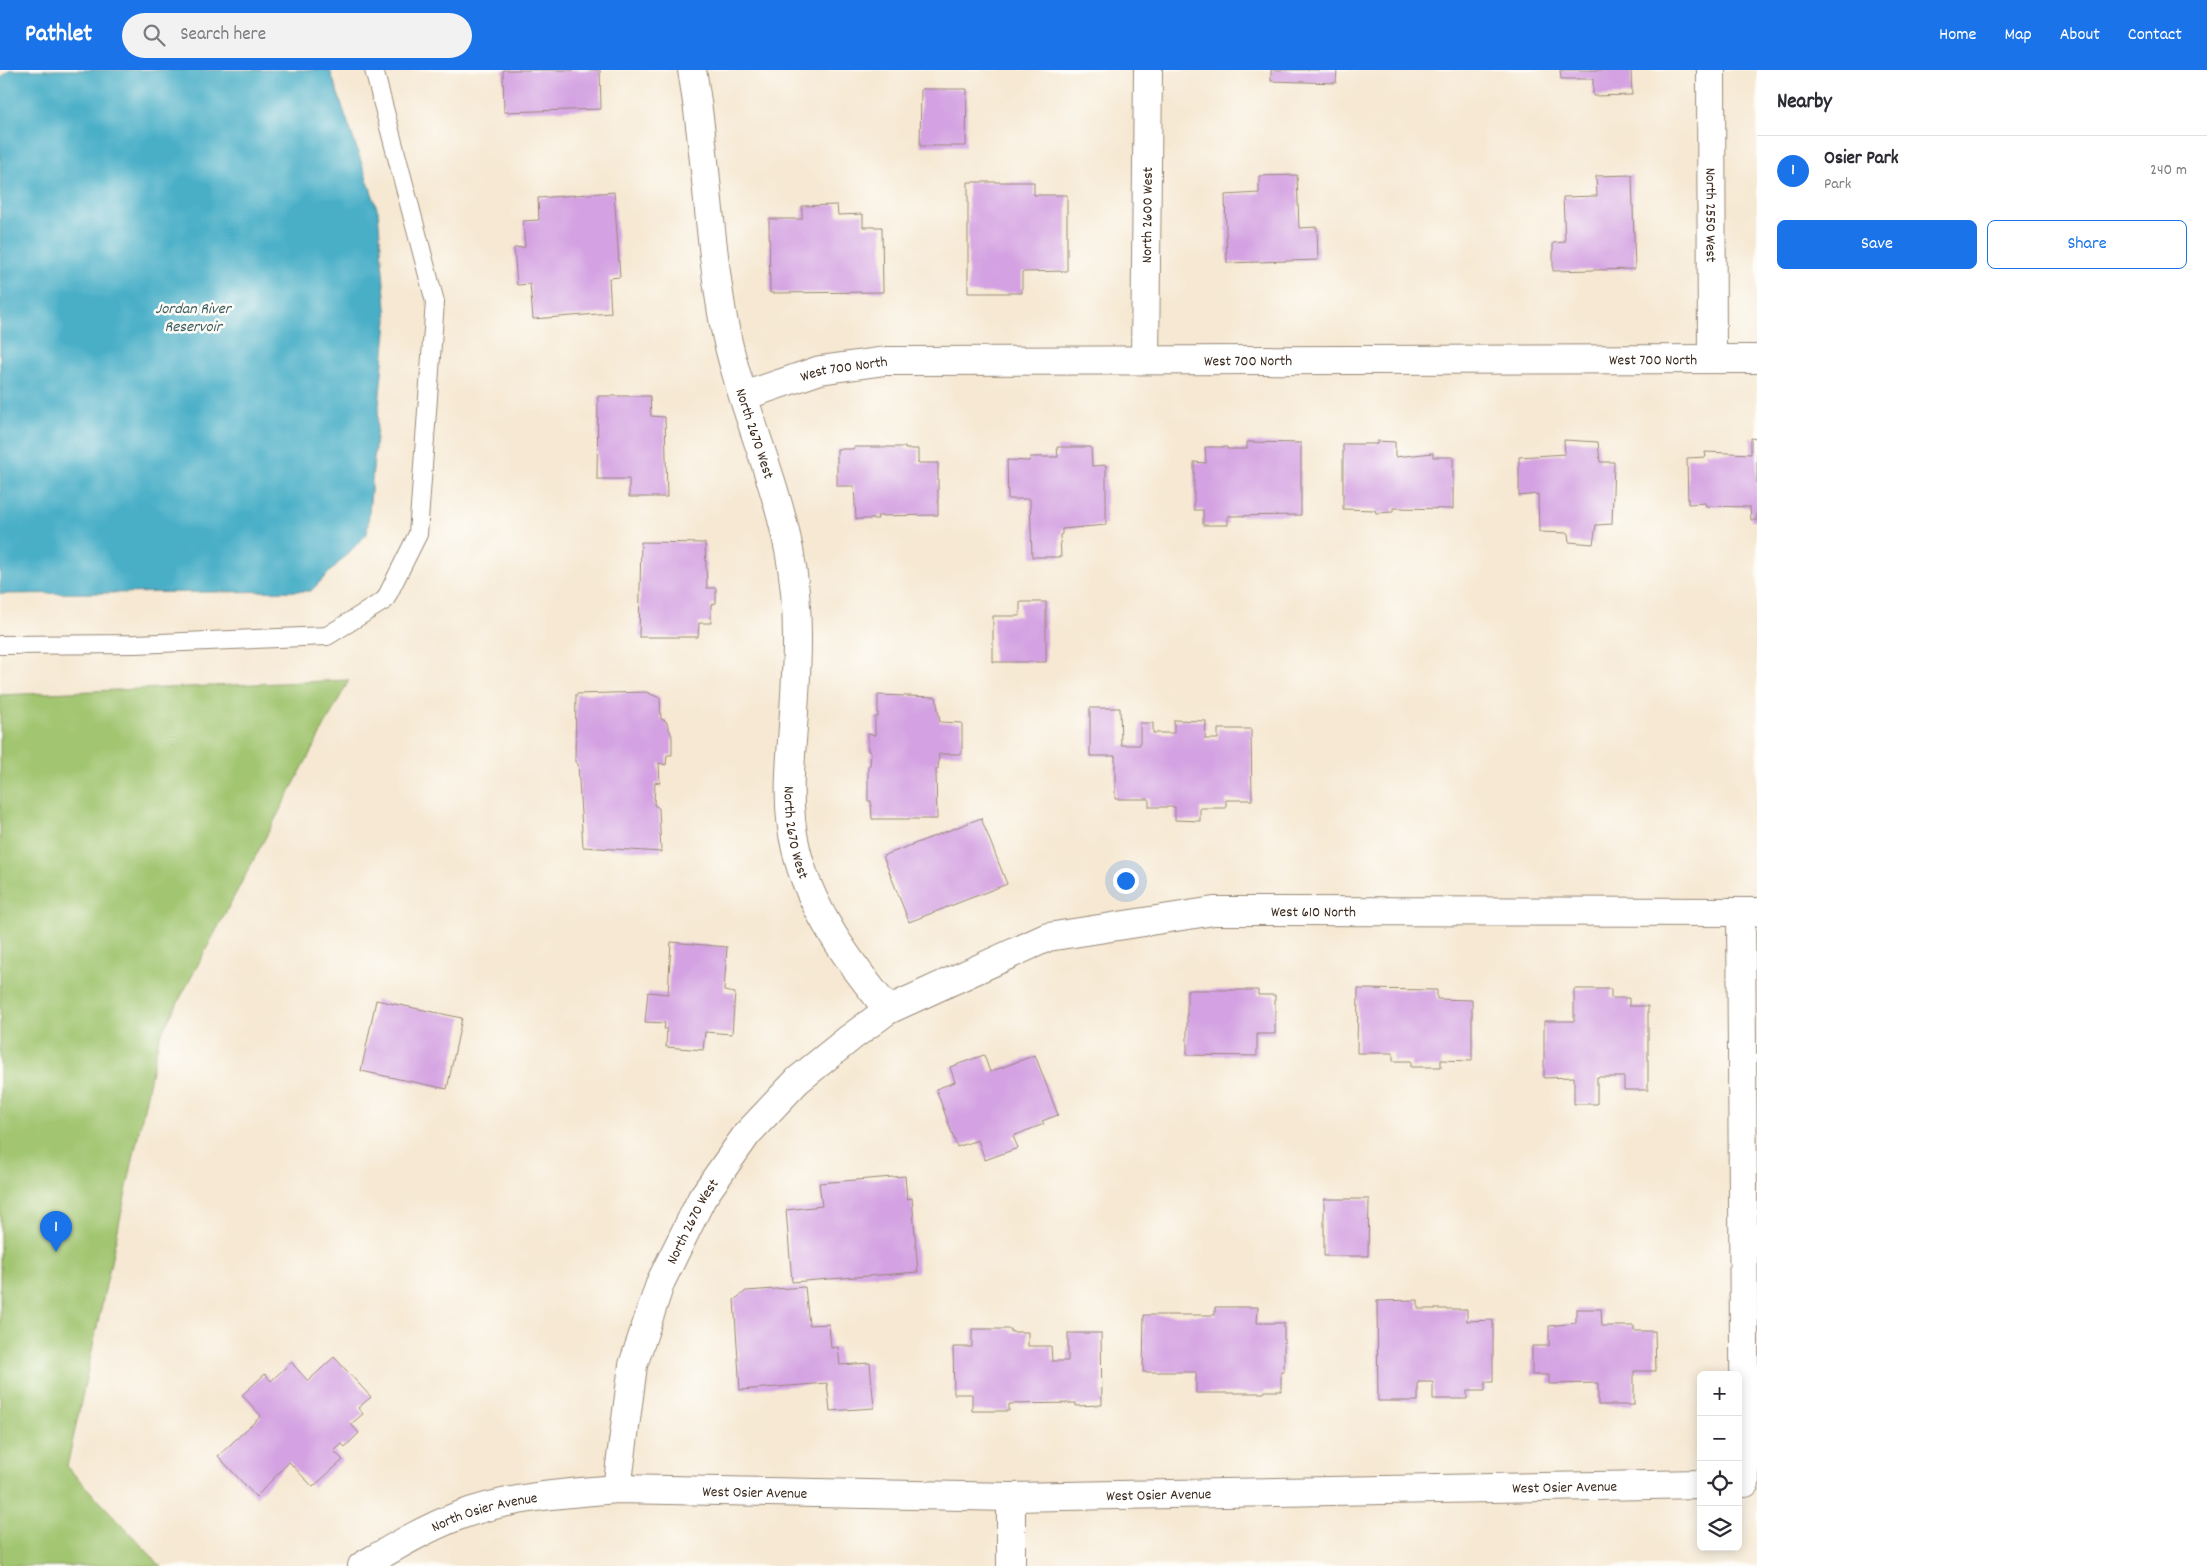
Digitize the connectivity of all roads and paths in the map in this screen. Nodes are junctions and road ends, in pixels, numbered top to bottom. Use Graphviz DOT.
graph roads {
  1 [pos="374,70"];
  2 [pos="692,70"];
  3 [pos="1148,70"];
  4 [pos="1711,70"];
  5 [pos="1712,359"];
  6 [pos="1757,359"];
  7 [pos="1145,360"];
  8 [pos="744,396"];
  9 [pos="0,645"];
  10 [pos="1749,912"];
  11 [pos="888,1010"];
  12 [pos="1742,1483"];
  13 [pos="1697,1484"];
  14 [pos="617,1489"];
  15 [pos="1011,1497"];
  16 [pos="362,1566"];
  17 [pos="1010,1566"];
  1 -- 9 [label="lane"];
  2 -- 8 [label="street, North 2670 West"];
  3 -- 7 [label="street, North 2600 West"];
  4 -- 5 [label="street, North 2550 West"];
  5 -- 6 [label="street, West 700 North"];
  5 -- 7 [label="street, West 700 North"];
  7 -- 8 [label="street, West 700 North"];
  8 -- 11 [label="street, North 2670 West"];
  10 -- 11 [label="street, West 610 North"];
  10 -- 12 [label="street"];
  11 -- 14 [label="street, North 2670 West"];
  13 -- 15 [label="street, West Osier Avenue"];
  14 -- 15 [label="street, West Osier Avenue"];
  14 -- 16 [label="street, North Osier Avenue"];
  15 -- 17 [label="street"];
}
